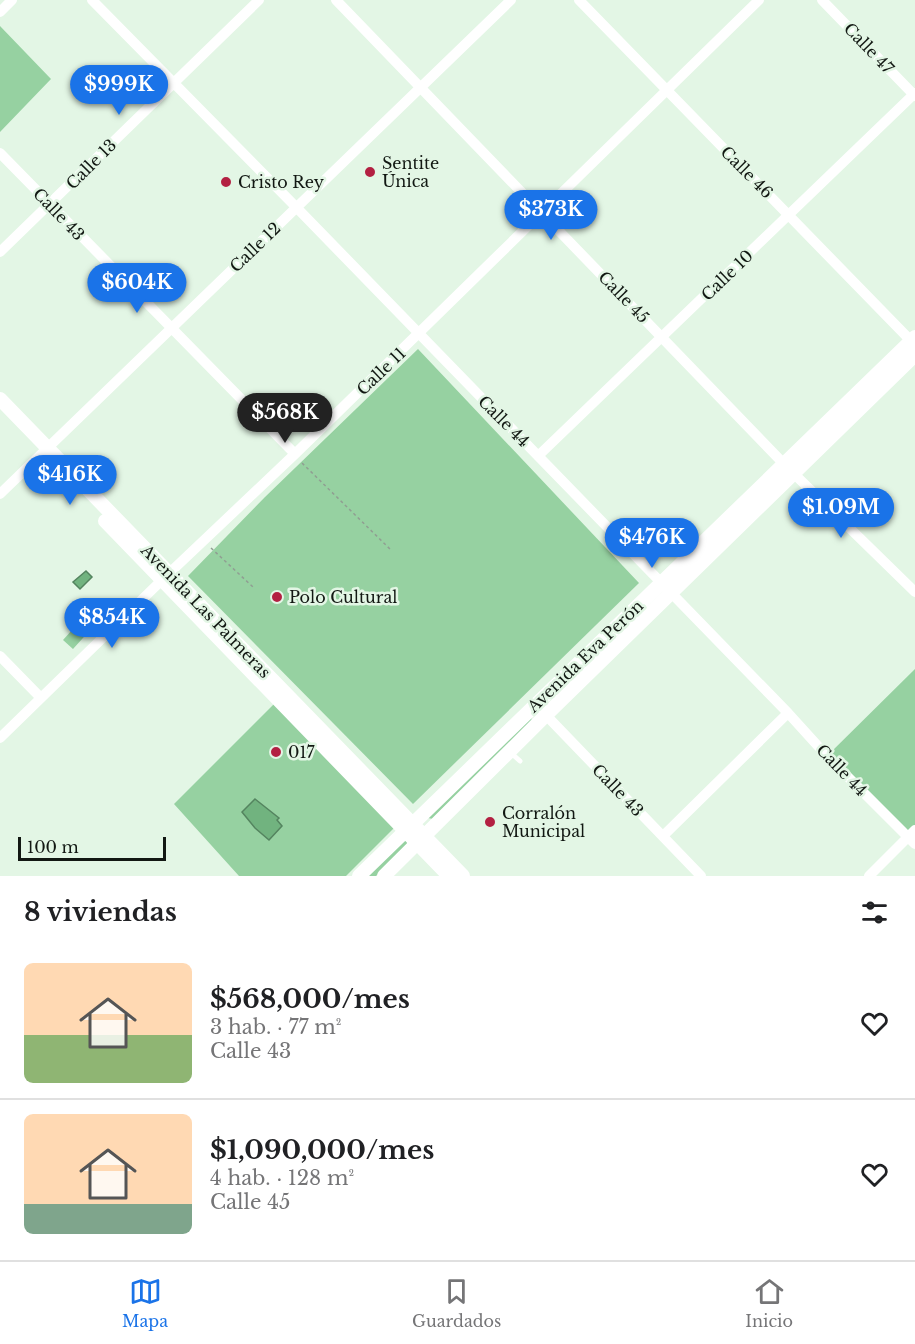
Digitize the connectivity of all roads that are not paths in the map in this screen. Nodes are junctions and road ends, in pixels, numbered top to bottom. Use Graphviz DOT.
graph roads {
  1 [pos="12,0"];
  2 [pos="92,0"];
  3 [pos="259,0"];
  4 [pos="336,0"];
  5 [pos="511,0"];
  6 [pos="579,0"];
  7 [pos="759,0"];
  8 [pos="822,0"];
  9 [pos="0,12"];
  10 [pos="173,83"];
  11 [pos="421,87"];
  12 [pos="666,91"];
  13 [pos="915,94"];
  14 [pos="0,153"];
  15 [pos="50,205"];
  16 [pos="296,207"];
  17 [pos="542,212"];
  18 [pos="790,215"];
  19 [pos="0,252"];
  20 [pos="171,329"];
  21 [pos="418,334"];
  22 [pos="663,337"];
  23 [pos="914,344"];
  24 [pos="0,399"];
  25 [pos="0,411"];
  26 [pos="44,450"];
  27 [pos="538,456"];
  28 [pos="298,458"];
  29 [pos="789,468"];
  30 [pos="0,494"];
  31 [pos="165,577"];
  32 [pos="661,582"];
  33 [pos="913,585"];
  34 [pos="671,593"];
  35 [pos="0,656"];
  36 [pos="42,698"];
  37 [pos="536,704"];
  38 [pos="788,713"];
  39 [pos="546,715"];
  40 [pos="0,738"];
  41 [pos="409,827"];
  42 [pos="663,836"];
  43 [pos="913,837"];
  44 [pos="421,840"];
  45 [pos="359,876"];
  46 [pos="384,876"];
  47 [pos="449,876"];
  48 [pos="463,876"];
  49 [pos="701,876"];
  50 [pos="869,876"];
  1 -- 9 [label="street"];
  2 -- 10 [label="street, Calle 44"];
  3 -- 10 [label="street, Calle 13"];
  4 -- 11 [label="street, Calle 45"];
  5 -- 11 [label="street, Calle 12"];
  6 -- 12 [label="street, Calle 46"];
  7 -- 12 [label="street, Calle 11"];
  8 -- 13 [label="street, Calle 47"];
  10 -- 15 [label="street, Calle 13"];
  10 -- 16 [label="street, Calle 44"];
  11 -- 16 [label="street, Calle 12"];
  11 -- 17 [label="street, Calle 45"];
  12 -- 17 [label="street, Calle 11"];
  12 -- 18 [label="street, Calle 46"];
  13 -- 18 [label="street, Calle 10"];
  14 -- 15 [label="street, Calle 43"];
  15 -- 19 [label="street, Calle 13"];
  15 -- 20 [label="street, Calle 43"];
  16 -- 20 [label="street, Calle 12"];
  16 -- 21 [label="street, Calle 44"];
  17 -- 21 [label="street, Calle 11"];
  17 -- 22 [label="street, Calle 45"];
  18 -- 22 [label="street, Calle 10"];
  18 -- 23 [label="street, Calle 46"];
  20 -- 26 [label="street, Calle 12"];
  20 -- 28 [label="street, Calle 43"];
  21 -- 27 [label="street, Calle 44"];
  21 -- 28 [label="street, Calle 11"];
  22 -- 27 [label="street, Calle 10"];
  22 -- 29 [label="street, Calle 45"];
  23 -- 29 [label="main road, Avenida Eva Perón"];
  24 -- 26 [label="main road, Avenida Las Palmeras"];
  25 -- 26 [label="main road, Avenida Las Palmeras"];
  26 -- 30 [label="street, Calle 12"];
  26 -- 31 [label="main road, Avenida Las Palmeras"];
  27 -- 32 [label="street, Calle 44"];
  28 -- 31 [label="street, Calle 11"];
  29 -- 32 [label="main road, Avenida Eva Perón"];
  29 -- 33 [label="street, Calle 45"];
  29 -- 34 [label="main road, Avenida Eva Perón"];
  31 -- 36 [label="street, Calle 11"];
  31 -- 41 [label="main road, Avenida Las Palmeras"];
  32 -- 34 [label="street, Calle 44"];
  32 -- 37 [label="main road, Avenida Eva Perón"];
  34 -- 38 [label="street, Calle 44"];
  34 -- 39 [label="main road, Avenida Eva Perón"];
  35 -- 36 [label="street"];
  36 -- 40 [label="street, Calle 11"];
  37 -- 39 [label="street, Calle 43"];
  37 -- 41 [label="main road, Avenida Eva Perón"];
  38 -- 42 [label="street"];
  38 -- 43 [label="street, Calle 44"];
  39 -- 42 [label="street, Calle 43"];
  39 -- 44 [label="main road, Avenida Eva Perón"];
  41 -- 44 [label="main road, Avenida Las Palmeras"];
  41 -- 45 [label="main road, Avenida Eva Perón"];
  42 -- 49 [label="street, Calle 43"];
  43 -- 50 [label="street"];
  44 -- 46 [label="main road, Avenida Eva Perón"];
  44 -- 47 [label="main road"];
  44 -- 48 [label="main road"];
}
